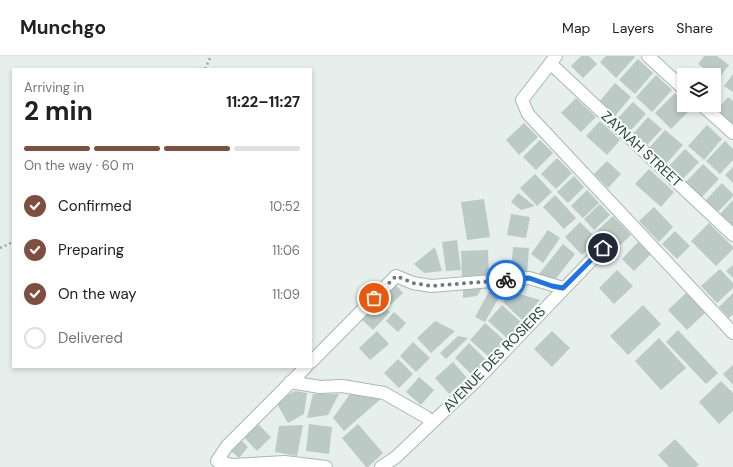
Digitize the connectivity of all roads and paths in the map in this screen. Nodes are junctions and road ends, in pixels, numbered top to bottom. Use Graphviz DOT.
graph roads {
  1 [pos="211,56"];
  2 [pos="648,56"];
  3 [pos="553,59"];
  4 [pos="205,68"];
  5 [pos="677,83"];
  6 [pos="710,112"];
  7 [pos="733,133"];
  8 [pos="733,235"];
  9 [pos="12,242"];
  10 [pos="0,248"];
  11 [pos="603,248"];
  12 [pos="563,288"];
  13 [pos="733,333"];
  14 [pos="312,361"];
  15 [pos="305,368"];
  16 [pos="290,382"];
  17 [pos="432,422"];
  18 [pos="326,467"];
  19 [pos="381,467"];
  1 -- 4 [label="path"];
  2 -- 5 [label="street"];
  3 -- 8 [label="street, ZAYNAH STREET"];
  3 -- 13 [label="street"];
  6 -- 7 [label="street"];
  9 -- 10 [label="path"];
  11 -- 12 [label="street, AVENUE DES ROSIERS"];
  12 -- 14 [label="street"];
  12 -- 17 [label="street, AVENUE DES ROSIERS"];
  15 -- 16 [label="street"];
  16 -- 17 [label="street"];
  16 -- 18 [label="street"];
  17 -- 19 [label="street, AVENUE DES ROSIERS"];
}
